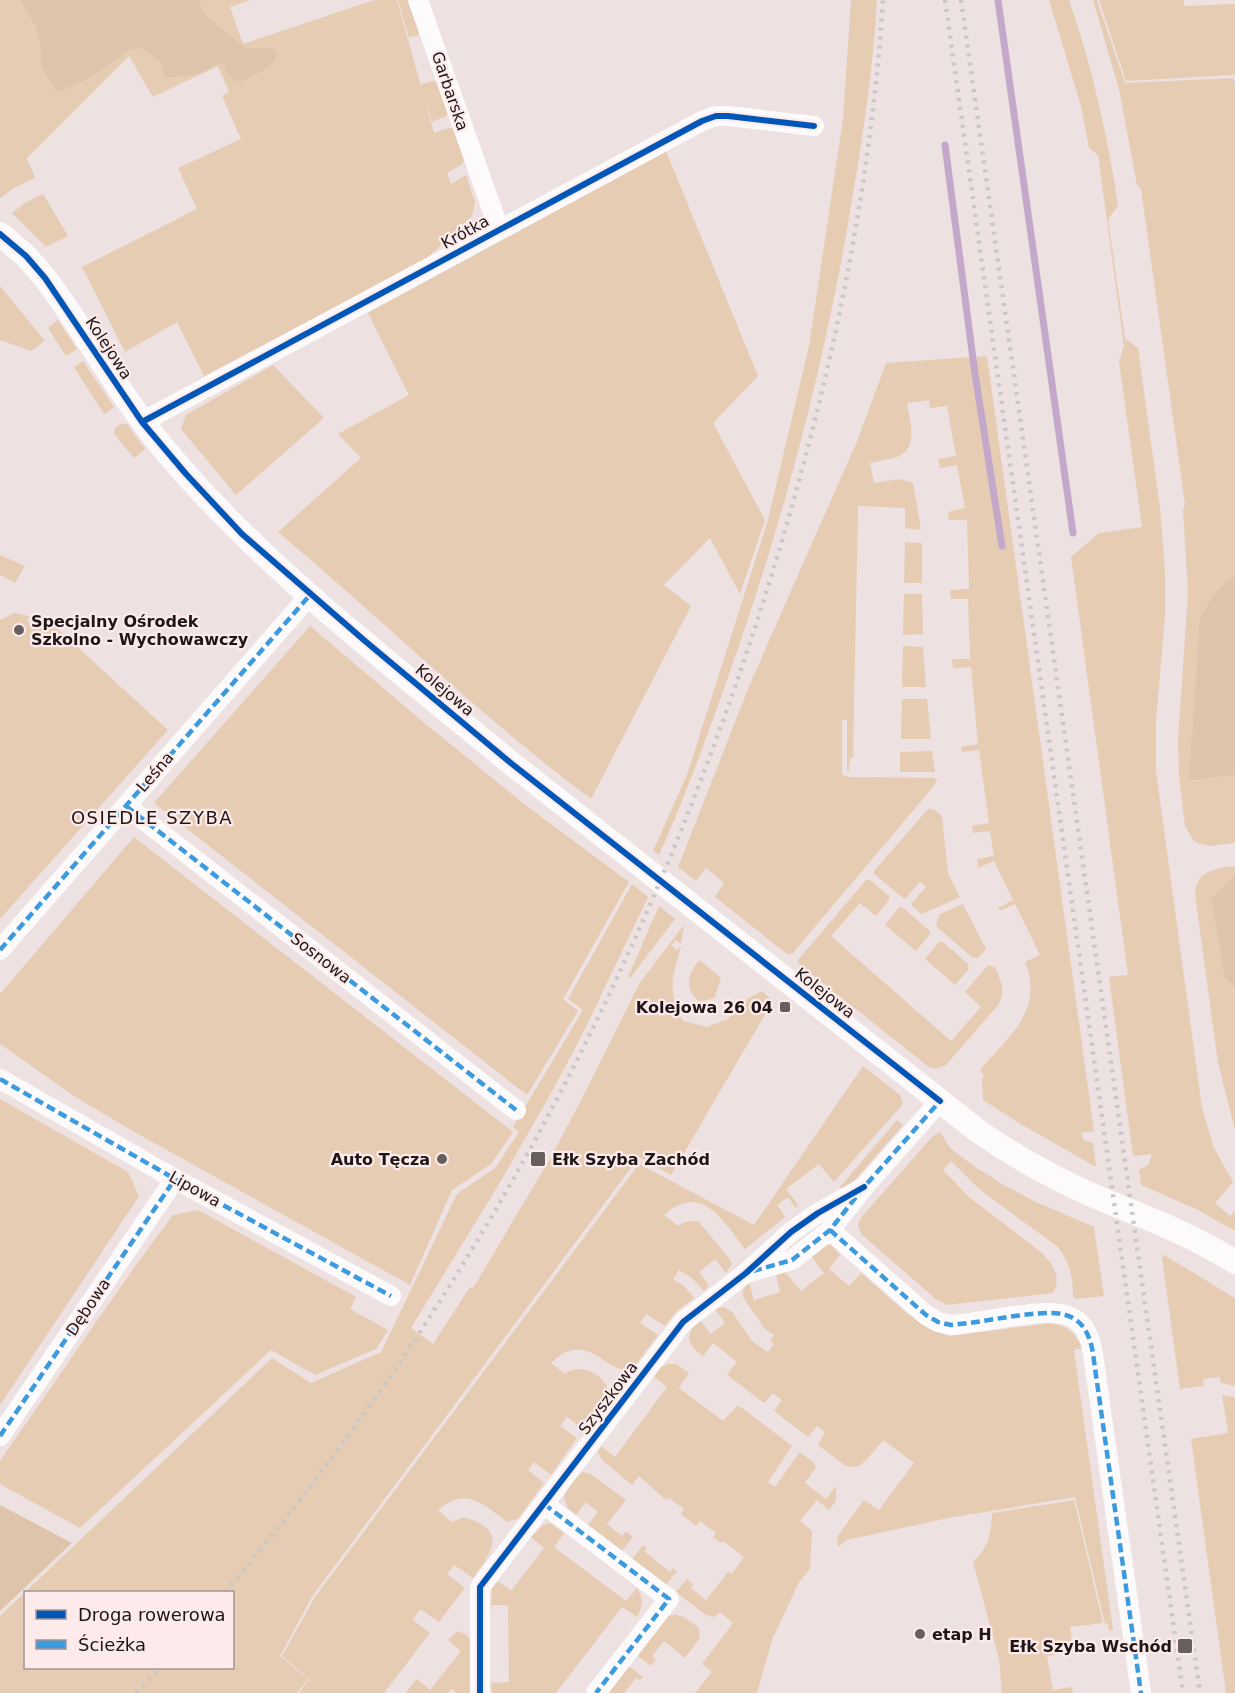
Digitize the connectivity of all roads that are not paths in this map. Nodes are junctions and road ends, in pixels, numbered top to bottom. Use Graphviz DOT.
graph roads {
  1 [pos="418,0"];
  2 [pos="814,126"];
  3 [pos="499,229"];
  4 [pos="0,234"];
  5 [pos="142,422"];
  6 [pos="310,595"];
  7 [pos="126,806"];
  8 [pos="0,950"];
  9 [pos="0,1079"];
  10 [pos="940,1101"];
  11 [pos="516,1110"];
  12 [pos="176,1179"];
  13 [pos="864,1187"];
  14 [pos="830,1230"];
  15 [pos="1235,1262"];
  16 [pos="746,1273"];
  17 [pos="392,1296"];
  18 [pos="0,1436"];
  19 [pos="544,1504"];
  20 [pos="480,1693"];
  21 [pos="596,1693"];
  22 [pos="1141,1693"];
  1 -- 3 [label="street, Garbarska"];
  2 -- 3 [label="street, Krótka"];
  3 -- 5 [label="street, Krótka"];
  4 -- 5 [label="street, Kolejowa"];
  5 -- 6 [label="street, Kolejowa"];
  6 -- 7 [label="street, Leśna"];
  6 -- 10 [label="street, Kolejowa"];
  7 -- 8 [label="street, Leśna"];
  7 -- 11 [label="street, Sosnowa"];
  9 -- 12 [label="street, Lipowa"];
  10 -- 13 [label="street, Szyszkowa"];
  10 -- 15 [label="street, Kolejowa"];
  12 -- 17 [label="street, Lipowa"];
  12 -- 18 [label="street, Dębowa"];
  13 -- 14 [label="street, Szyszkowa"];
  13 -- 16 [label="street, Szyszkowa"];
  14 -- 16 [label="street, Szyszkowa"];
  14 -- 22 [label="street"];
  16 -- 19 [label="street, Szyszkowa"];
  19 -- 20 [label="street, Szyszkowa"];
  19 -- 21 [label="street"];
}
